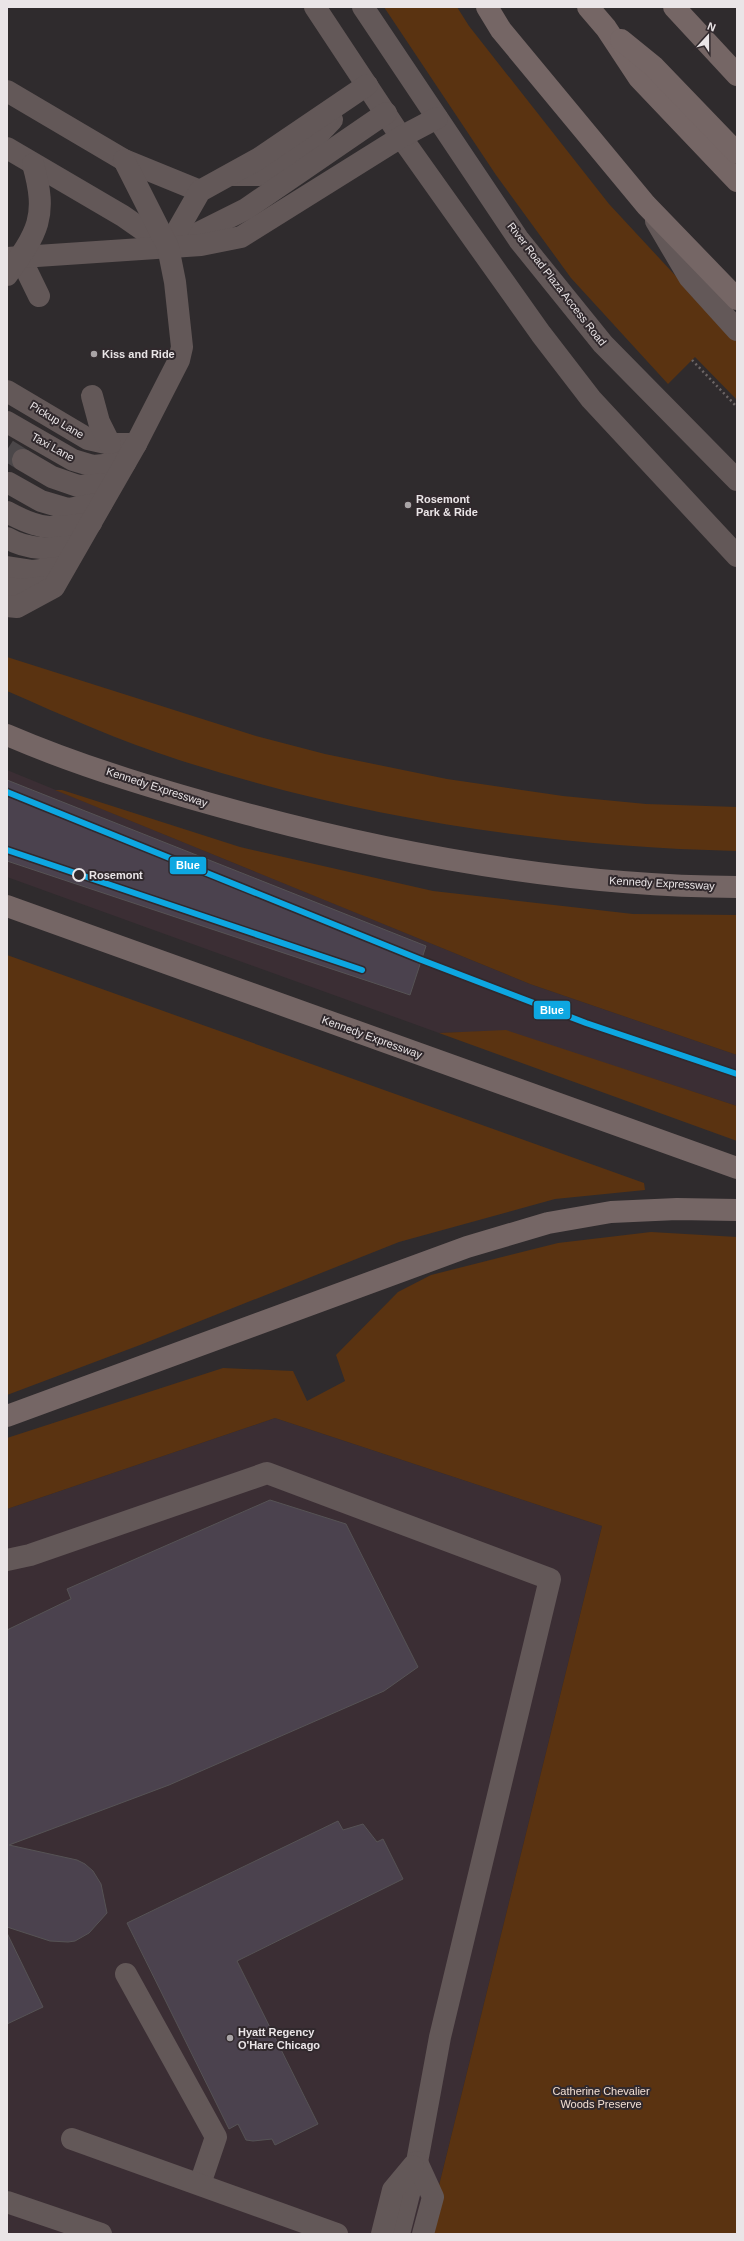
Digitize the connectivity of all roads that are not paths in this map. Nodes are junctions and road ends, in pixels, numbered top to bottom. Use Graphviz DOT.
graph roads {
  1 [pos="315,7"];
  2 [pos="363,7"];
  3 [pos="487,7"];
  4 [pos="588,7"];
  5 [pos="674,7"];
  6 [pos="606,28"];
  7 [pos="737,75"];
  8 [pos="367,85"];
  9 [pos="7,91"];
  10 [pos="386,114"];
  11 [pos="437,118"];
  12 [pos="402,137"];
  13 [pos="7,148"];
  14 [pos="737,153"];
  15 [pos="124,160"];
  16 [pos="33,164"];
  17 [pos="230,174"];
  18 [pos="737,181"];
  19 [pos="200,191"];
  20 [pos="646,205"];
  21 [pos="168,248"];
  22 [pos="13,258"];
  23 [pos="7,276"];
  24 [pos="39,296"];
  25 [pos="737,299"];
  26 [pos="737,330"];
  27 [pos="7,390"];
  28 [pos="92,396"];
  29 [pos="7,422"];
  30 [pos="110,444"];
  31 [pos="136,444"];
  32 [pos="23,460"];
  33 [pos="125,463"];
  34 [pos="737,480"];
  35 [pos="9,483"];
  36 [pos="112,484"];
  37 [pos="102,503"];
  38 [pos="7,512"];
  39 [pos="90,523"];
  40 [pos="7,538"];
  41 [pos="77,546"];
  42 [pos="737,556"];
  43 [pos="7,566"];
  44 [pos="65,567"];
  45 [pos="54,587"];
  46 [pos="7,588"];
  47 [pos="7,606"];
  48 [pos="7,735"];
  49 [pos="737,887"];
  50 [pos="7,906"];
  51 [pos="737,1168"];
  52 [pos="737,1210"];
  53 [pos="7,1416"];
  54 [pos="7,1560"];
  55 [pos="126,1974"];
  56 [pos="72,2139"];
  57 [pos="417,2162"];
  58 [pos="200,2184"];
  59 [pos="7,2202"];
  60 [pos="101,2234"];
  61 [pos="337,2234"];
  62 [pos="382,2234"];
  63 [pos="398,2234"];
  64 [pos="423,2234"];
  1 -- 8 [label="street"];
  2 -- 11 [label="street, River Road Plaza Access Road"];
  3 -- 20 [label="highway"];
  4 -- 6 [label="highway"];
  5 -- 7 [label="highway"];
  6 -- 14 [label="highway"];
  6 -- 18 [label="highway"];
  8 -- 10 [label="street"];
  8 -- 17 [label="street"];
  8 -- 17 [label="street"];
  9 -- 15 [label="street"];
  10 -- 12 [label="street"];
  10 -- 21 [label="street"];
  11 -- 12 [label="street"];
  11 -- 34 [label="street, River Road Plaza Access Road"];
  12 -- 21 [label="street"];
  12 -- 42 [label="street"];
  13 -- 16 [label="street"];
  15 -- 19 [label="street"];
  15 -- 21 [label="street"];
  16 -- 21 [label="street"];
  16 -- 22 [label="street"];
  17 -- 19 [label="street"];
  19 -- 21 [label="street"];
  20 -- 25 [label="highway"];
  20 -- 26 [label="street"];
  21 -- 22 [label="street"];
  21 -- 31 [label="street"];
  22 -- 23 [label="street"];
  22 -- 24 [label="street"];
  27 -- 30 [label="street, Pickup Lane"];
  28 -- 30 [label="street"];
  29 -- 33 [label="street, Taxi Lane"];
  30 -- 31 [label="street, Pickup Lane"];
  31 -- 33 [label="street"];
  32 -- 36 [label="street"];
  33 -- 36 [label="street"];
  35 -- 37 [label="street"];
  36 -- 37 [label="street"];
  37 -- 39 [label="street"];
  38 -- 39 [label="street"];
  39 -- 41 [label="street"];
  40 -- 41 [label="street"];
  41 -- 44 [label="street"];
  43 -- 44 [label="street"];
  44 -- 45 [label="street"];
  45 -- 46 [label="street"];
  45 -- 47 [label="street"];
  48 -- 49 [label="highway, Kennedy Expressway"];
  50 -- 51 [label="highway, Kennedy Expressway"];
  52 -- 53 [label="highway"];
  54 -- 57 [label="street"];
  55 -- 58 [label="street"];
  56 -- 58 [label="street"];
  57 -- 62 [label="street"];
  57 -- 63 [label="street"];
  57 -- 64 [label="street"];
  58 -- 61 [label="street"];
  59 -- 60 [label="street"];
}
